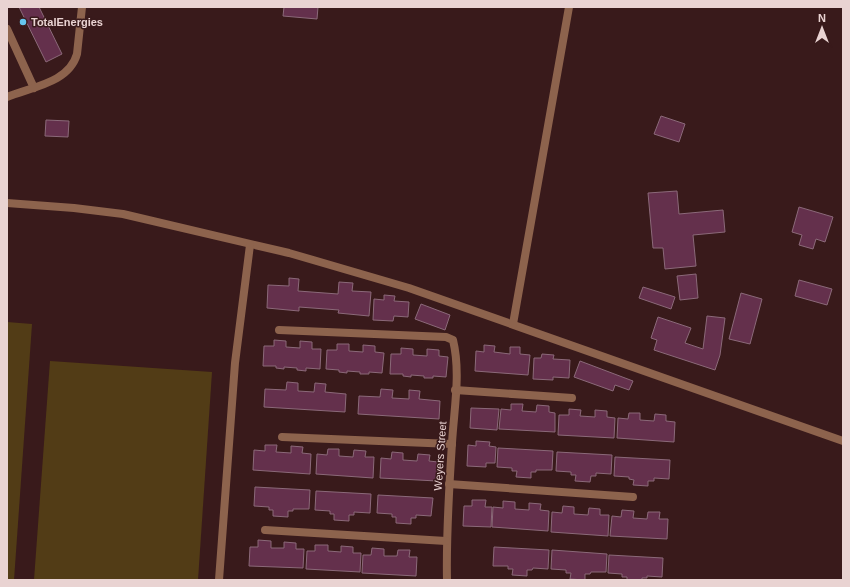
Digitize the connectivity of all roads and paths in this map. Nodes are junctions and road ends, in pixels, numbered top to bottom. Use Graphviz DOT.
graph roads {
  1 [pos="82,7"];
  2 [pos="570,7"];
  3 [pos="7,29"];
  4 [pos="34,88"];
  5 [pos="7,97"];
  6 [pos="7,203"];
  7 [pos="250,245"];
  8 [pos="513,324"];
  9 [pos="279,330"];
  10 [pos="456,390"];
  11 [pos="572,398"];
  12 [pos="282,436"];
  13 [pos="843,441"];
  14 [pos="452,444"];
  15 [pos="449,484"];
  16 [pos="632,497"];
  17 [pos="265,530"];
  18 [pos="446,541"];
  19 [pos="219,580"];
  20 [pos="447,580"];
  1 -- 4 [label="street"];
  2 -- 8 [label="street"];
  3 -- 4 [label="street"];
  4 -- 5 [label="street"];
  6 -- 7 [label="street"];
  7 -- 8 [label="street"];
  7 -- 19 [label="street"];
  8 -- 13 [label="street"];
  9 -- 10 [label="street, Weyers Street"];
  10 -- 11 [label="street"];
  10 -- 14 [label="street, Weyers Street"];
  12 -- 14 [label="street"];
  14 -- 15 [label="street, Weyers Street"];
  15 -- 16 [label="street"];
  15 -- 18 [label="street, Weyers Street"];
  17 -- 18 [label="street"];
  18 -- 20 [label="street, Weyers Street"];
}
